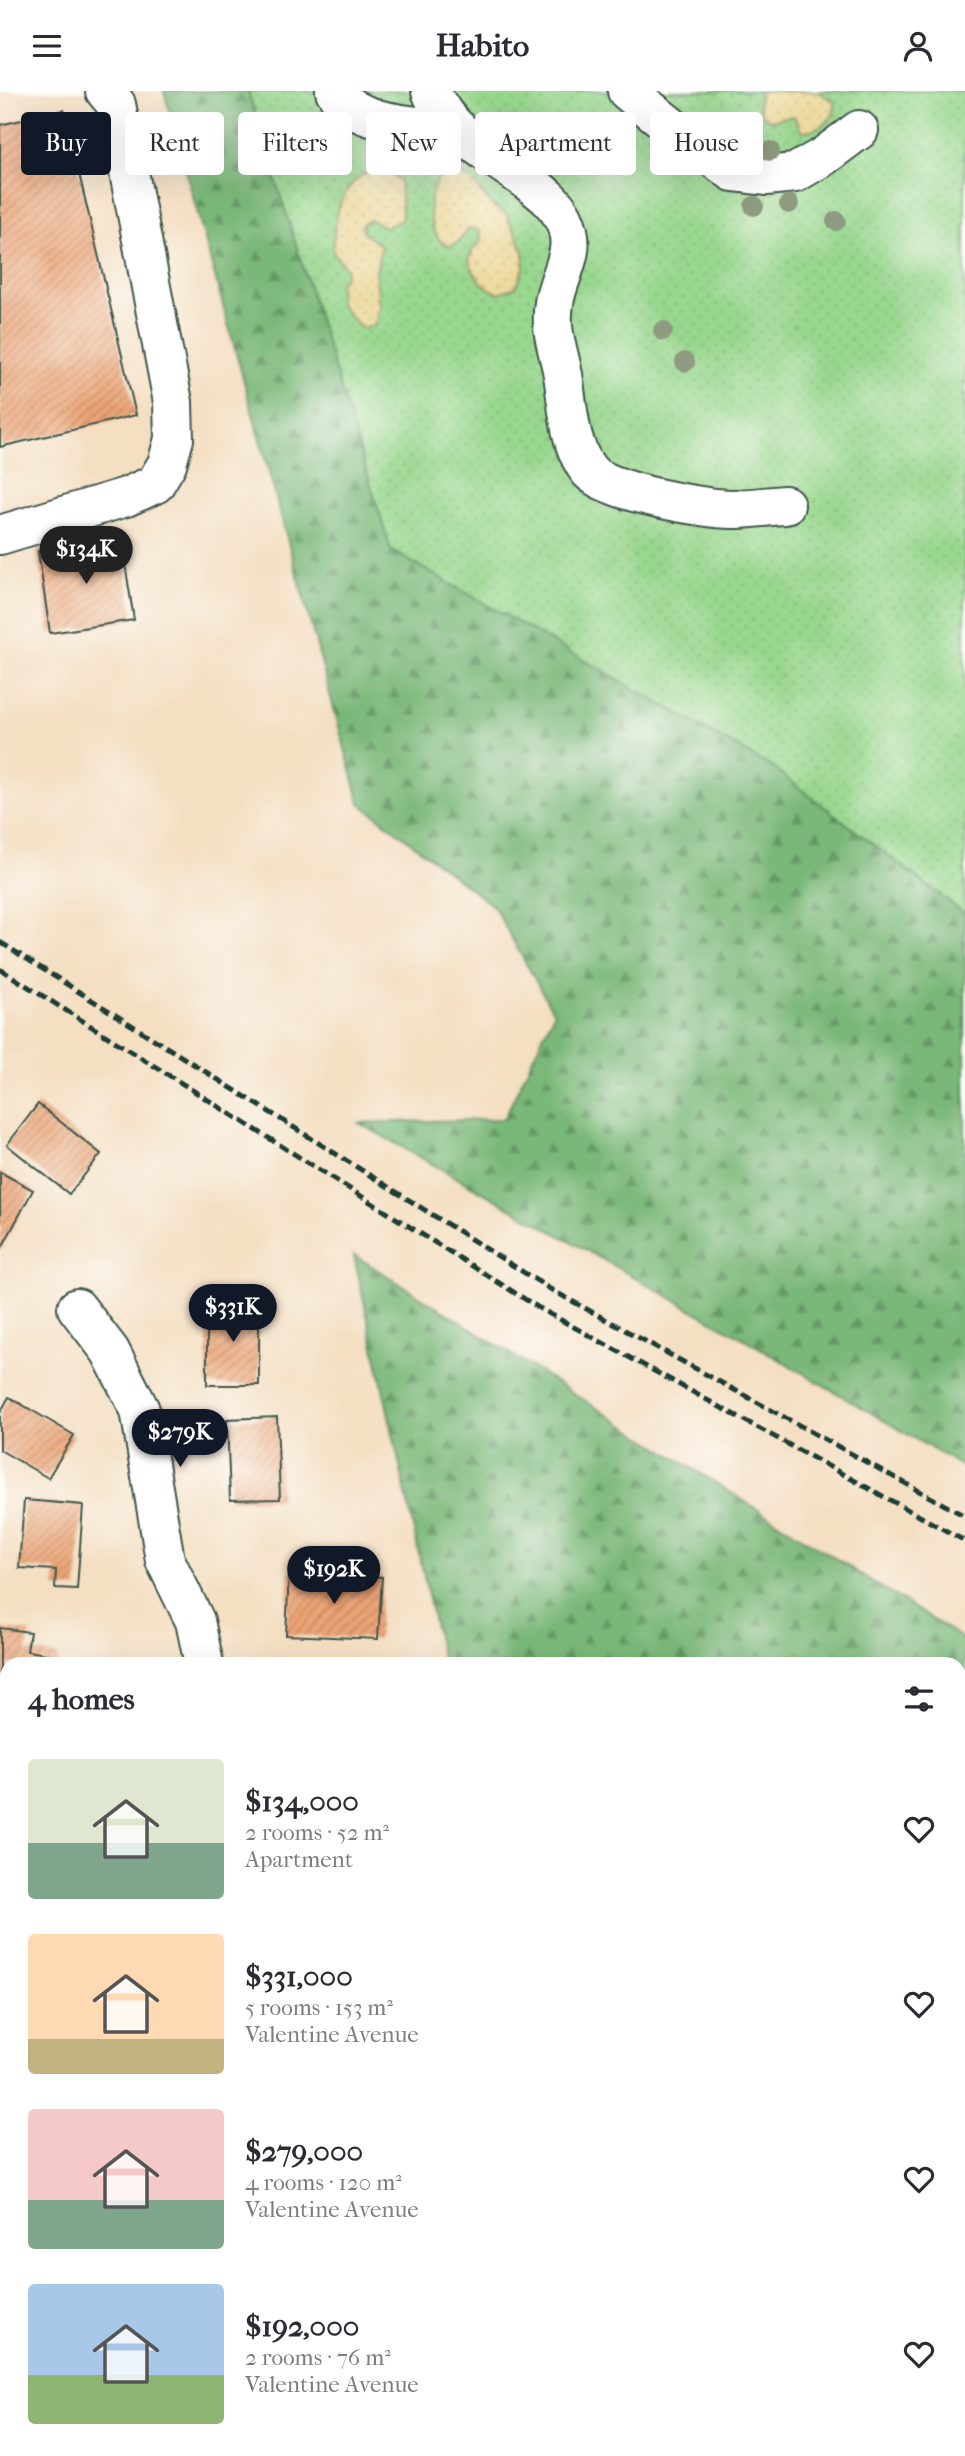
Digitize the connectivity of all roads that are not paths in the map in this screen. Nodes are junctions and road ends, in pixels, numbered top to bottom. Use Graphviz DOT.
graph roads {
  1 [pos="105,91"];
  2 [pos="335,91"];
  3 [pos="431,91"];
  4 [pos="627,91"];
  5 [pos="442,112"];
  6 [pos="366,115"];
  7 [pos="859,130"];
  8 [pos="461,132"];
  9 [pos="785,505"];
  10 [pos="0,535"];
  11 [pos="77,1308"];
  12 [pos="203,1657"];
  1 -- 10 [label="street"];
  2 -- 6 [label="street"];
  3 -- 5 [label="street"];
  4 -- 7 [label="street"];
  8 -- 9 [label="street"];
  11 -- 12 [label="street"];
}
